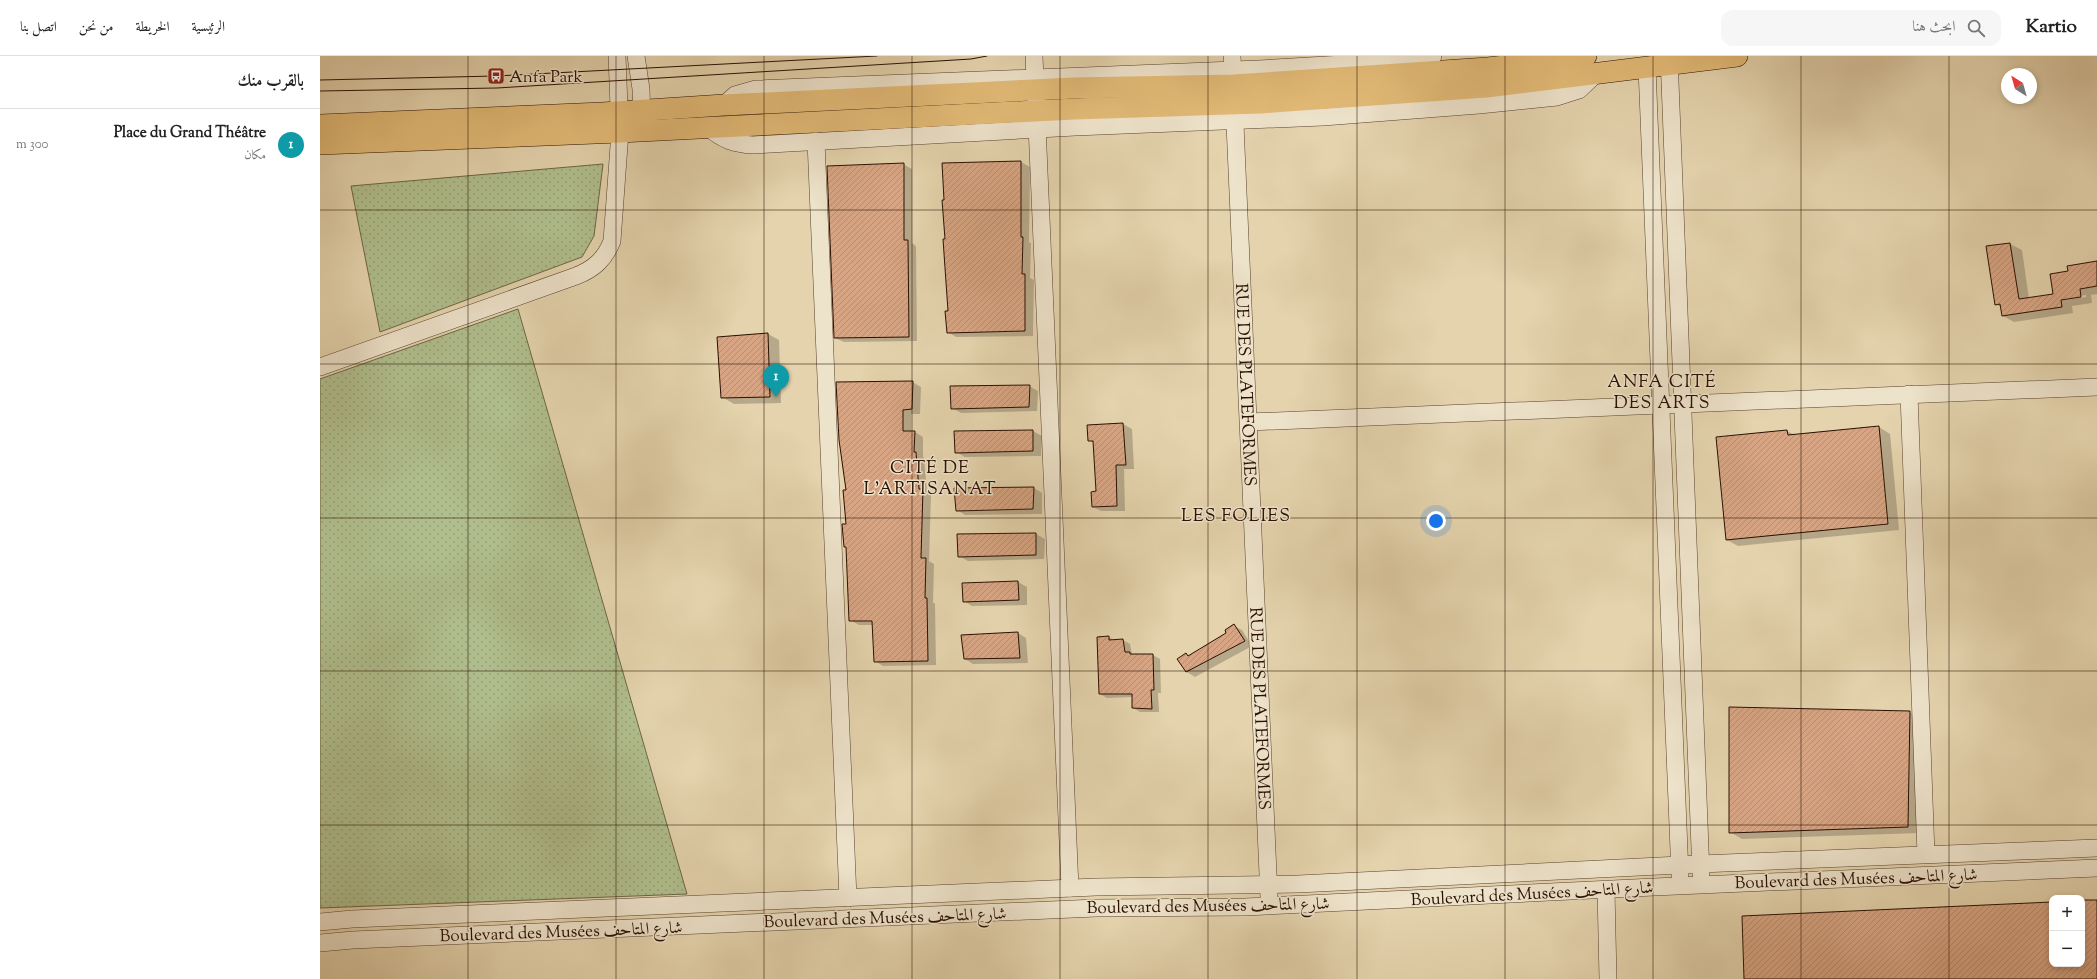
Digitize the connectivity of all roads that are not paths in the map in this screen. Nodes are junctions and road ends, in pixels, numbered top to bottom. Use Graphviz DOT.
graph roads {
  1 [pos="617,56"];
  2 [pos="636,56"];
  3 [pos="1034,56"];
  4 [pos="1433,56"];
  5 [pos="1586,56"];
  6 [pos="1737,56"];
  7 [pos="1542,59"];
  8 [pos="1661,61"];
  9 [pos="1035,85"];
  10 [pos="1234,87"];
  11 [pos="641,110"];
  12 [pos="1036,121"];
  13 [pos="620,122"];
  14 [pos="320,125"];
  15 [pos="708,127"];
  16 [pos="642,131"];
  17 [pos="816,141"];
  18 [pos="320,144"];
  19 [pos="320,367"];
  20 [pos="2097,387"];
  21 [pos="1909,394"];
  22 [pos="1682,403"];
  23 [pos="1660,404"];
  24 [pos="1249,422"];
  25 [pos="2097,848"];
  26 [pos="1926,854"];
  27 [pos="1700,864"];
  28 [pos="1680,865"];
  29 [pos="2097,868"];
  30 [pos="1701,884"];
  31 [pos="1268,885"];
  32 [pos="1680,885"];
  33 [pos="1070,888"];
  34 [pos="1606,890"];
  35 [pos="848,898"];
  36 [pos="1270,906"];
  37 [pos="320,922"];
  38 [pos="320,943"];
  39 [pos="1608,979"];
  1 -- 13 [label="street"];
  2 -- 11 [label="street"];
  3 -- 9 [label="street"];
  4 -- 10 [label="street"];
  5 -- 7 [label="main road"];
  6 -- 8 [label="main road"];
  7 -- 10 [label="main road"];
  8 -- 10 [label="main road"];
  8 -- 22 [label="street"];
  8 -- 23 [label="street"];
  9 -- 10 [label="main road"];
  9 -- 11 [label="main road"];
  9 -- 12 [label="street"];
  10 -- 12 [label="main road"];
  10 -- 24 [label="street, RUE DES PLATEFORMES"];
  11 -- 13 [label="main road"];
  11 -- 16 [label="street"];
  12 -- 15 [label="main road"];
  12 -- 17 [label="street"];
  12 -- 33 [label="street"];
  13 -- 14 [label="main road"];
  13 -- 16 [label="main road"];
  13 -- 18 [label="main road"];
  13 -- 19 [label="street"];
  15 -- 16 [label="main road"];
  15 -- 17 [label="street"];
  17 -- 35 [label="street"];
  20 -- 21 [label="street"];
  21 -- 22 [label="street"];
  21 -- 26 [label="street"];
  22 -- 23 [label="street"];
  22 -- 27 [label="street"];
  23 -- 24 [label="street"];
  23 -- 28 [label="street"];
  24 -- 31 [label="street, RUE DES PLATEFORMES"];
  25 -- 26 [label="street, Boulevard des Musées شارع المتاحف"];
  26 -- 27 [label="street, Boulevard des Musées شارع المتاحف"];
  27 -- 28 [label="street, Boulevard des Musées شارع المتاحف"];
  27 -- 30 [label="street"];
  28 -- 31 [label="street, Boulevard des Musées شارع المتاحف"];
  28 -- 32 [label="street"];
  29 -- 30 [label="street, Boulevard des Musées شارع المتاحف"];
  30 -- 32 [label="street, Boulevard des Musées شارع المتاحف"];
  31 -- 33 [label="street, Boulevard des Musées شارع المتاحف"];
  31 -- 36 [label="street, RUE DES PLATEFORMES"];
  32 -- 34 [label="street, Boulevard des Musées شارع المتاحف"];
  33 -- 35 [label="street, Boulevard des Musées شارع المتاحف"];
  34 -- 36 [label="street, Boulevard des Musées شارع المتاحف"];
  34 -- 39 [label="street"];
  35 -- 37 [label="street, Boulevard des Musées شارع المتاحف"];
  36 -- 38 [label="street, Boulevard des Musées شارع المتاحف"];
}
